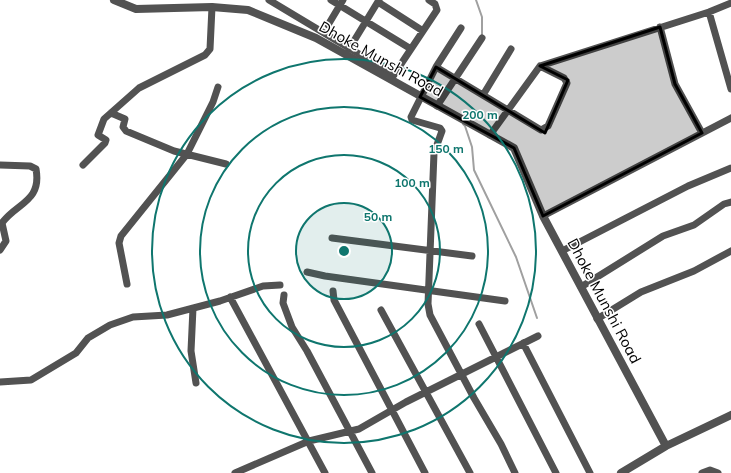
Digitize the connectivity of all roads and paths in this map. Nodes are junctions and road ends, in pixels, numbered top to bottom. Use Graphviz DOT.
graph roads {
  1 [pos="114,0"];
  2 [pos="271,0"];
  3 [pos="331,0"];
  4 [pos="429,0"];
  5 [pos="379,1"];
  6 [pos="341,3"];
  7 [pos="731,3"];
  8 [pos="212,7"];
  9 [pos="709,12"];
  10 [pos="366,22"];
  11 [pos="328,25"];
  12 [pos="660,27"];
  13 [pos="461,28"];
  14 [pos="423,31"];
  15 [pos="482,38"];
  16 [pos="349,49"];
  17 [pos="411,49"];
  18 [pos="511,49"];
  19 [pos="540,66"];
  20 [pos="436,67"];
  21 [pos="392,78"];
  22 [pos="454,78"];
  23 [pos="218,87"];
  24 [pos="731,89"];
  25 [pos="483,95"];
  26 [pos="420,96"];
  27 [pos="437,106"];
  28 [pos="507,110"];
  29 [pos="112,112"];
  30 [pos="731,118"];
  31 [pos="702,133"];
  32 [pos="490,135"];
  33 [pos="187,154"];
  34 [pos="226,164"];
  35 [pos="0,165"];
  36 [pos="83,165"];
  37 [pos="731,168"];
  38 [pos="731,202"];
  39 [pos="543,216"];
  40 [pos="332,238"];
  41 [pos="0,250"];
  42 [pos="562,251"];
  43 [pos="731,251"];
  44 [pos="430,252"];
  45 [pos="472,256"];
  46 [pos="307,272"];
  47 [pos="127,284"];
  48 [pos="280,285"];
  49 [pos="581,288"];
  50 [pos="428,290"];
  51 [pos="333,291"];
  52 [pos="284,295"];
  53 [pos="230,297"];
  54 [pos="505,301"];
  55 [pos="192,308"];
  56 [pos="381,310"];
  57 [pos="597,319"];
  58 [pos="479,324"];
  59 [pos="538,336"];
  60 [pos="523,343"];
  61 [pos="496,357"];
  62 [pos="461,374"];
  63 [pos="0,382"];
  64 [pos="196,383"];
  65 [pos="426,392"];
  66 [pos="391,410"];
  67 [pos="731,415"];
  68 [pos="350,431"];
  69 [pos="309,441"];
  70 [pos="666,446"];
  71 [pos="235,473"];
  72 [pos="326,473"];
  73 [pos="372,473"];
  74 [pos="425,473"];
  75 [pos="470,473"];
  76 [pos="515,473"];
  77 [pos="556,473"];
  78 [pos="590,473"];
  79 [pos="621,473"];
  80 [pos="702,473"];
  81 [pos="718,473"];
  1 -- 8 [label="street, Dhoke Munshi Road"];
  2 -- 16 [label="street"];
  3 -- 6 [label="street"];
  4 -- 14 [label="street"];
  5 -- 10 [label="street"];
  5 -- 14 [label="street"];
  6 -- 10 [label="street"];
  6 -- 11 [label="street"];
  7 -- 9 [label="street"];
  8 -- 21 [label="street, Dhoke Munshi Road"];
  8 -- 29 [label="street"];
  9 -- 12 [label="street"];
  9 -- 24 [label="street"];
  10 -- 16 [label="street"];
  10 -- 17 [label="street"];
  12 -- 19 [label="street"];
  12 -- 31 [label="street"];
  13 -- 20 [label="street"];
  14 -- 17 [label="street"];
  15 -- 22 [label="street"];
  16 -- 21 [label="street"];
  17 -- 21 [label="street"];
  18 -- 25 [label="street"];
  19 -- 28 [label="street"];
  19 -- 28 [label="street"];
  20 -- 22 [label="street"];
  20 -- 26 [label="street"];
  21 -- 26 [label="street, Dhoke Munshi Road"];
  22 -- 25 [label="street"];
  22 -- 27 [label="street"];
  23 -- 33 [label="street"];
  25 -- 28 [label="street"];
  26 -- 27 [label="street, Dhoke Munshi Road"];
  26 -- 44 [label="street"];
  27 -- 32 [label="street, Dhoke Munshi Road"];
  28 -- 32 [label="street"];
  29 -- 33 [label="street"];
  29 -- 36 [label="street"];
  30 -- 31 [label="street"];
  31 -- 39 [label="street"];
  32 -- 39 [label="street, Dhoke Munshi Road"];
  33 -- 34 [label="street"];
  33 -- 47 [label="street"];
  35 -- 41 [label="street"];
  37 -- 42 [label="street"];
  38 -- 49 [label="street"];
  39 -- 42 [label="street, Dhoke Munshi Road"];
  40 -- 44 [label="street"];
  42 -- 49 [label="street, Dhoke Munshi Road"];
  43 -- 57 [label="street"];
  44 -- 45 [label="street"];
  44 -- 50 [label="street"];
  46 -- 50 [label="street"];
  48 -- 53 [label="street"];
  49 -- 57 [label="street, Dhoke Munshi Road"];
  50 -- 54 [label="street"];
  50 -- 62 [label="street"];
  51 -- 66 [label="street"];
  52 -- 68 [label="street"];
  53 -- 55 [label="street"];
  53 -- 69 [label="street"];
  55 -- 63 [label="street"];
  55 -- 64 [label="street"];
  56 -- 65 [label="street"];
  57 -- 70 [label="street, Dhoke Munshi Road"];
  58 -- 61 [label="street"];
  59 -- 60 [label="street"];
  60 -- 61 [label="street"];
  60 -- 78 [label="street"];
  61 -- 62 [label="street"];
  61 -- 77 [label="street"];
  62 -- 65 [label="street"];
  62 -- 76 [label="street"];
  65 -- 66 [label="street"];
  65 -- 75 [label="street"];
  66 -- 68 [label="street"];
  66 -- 74 [label="street"];
  67 -- 70 [label="street"];
  68 -- 69 [label="street"];
  68 -- 73 [label="street"];
  69 -- 71 [label="street"];
  69 -- 72 [label="street"];
  70 -- 79 [label="street"];
  80 -- 81 [label="street"];
}
